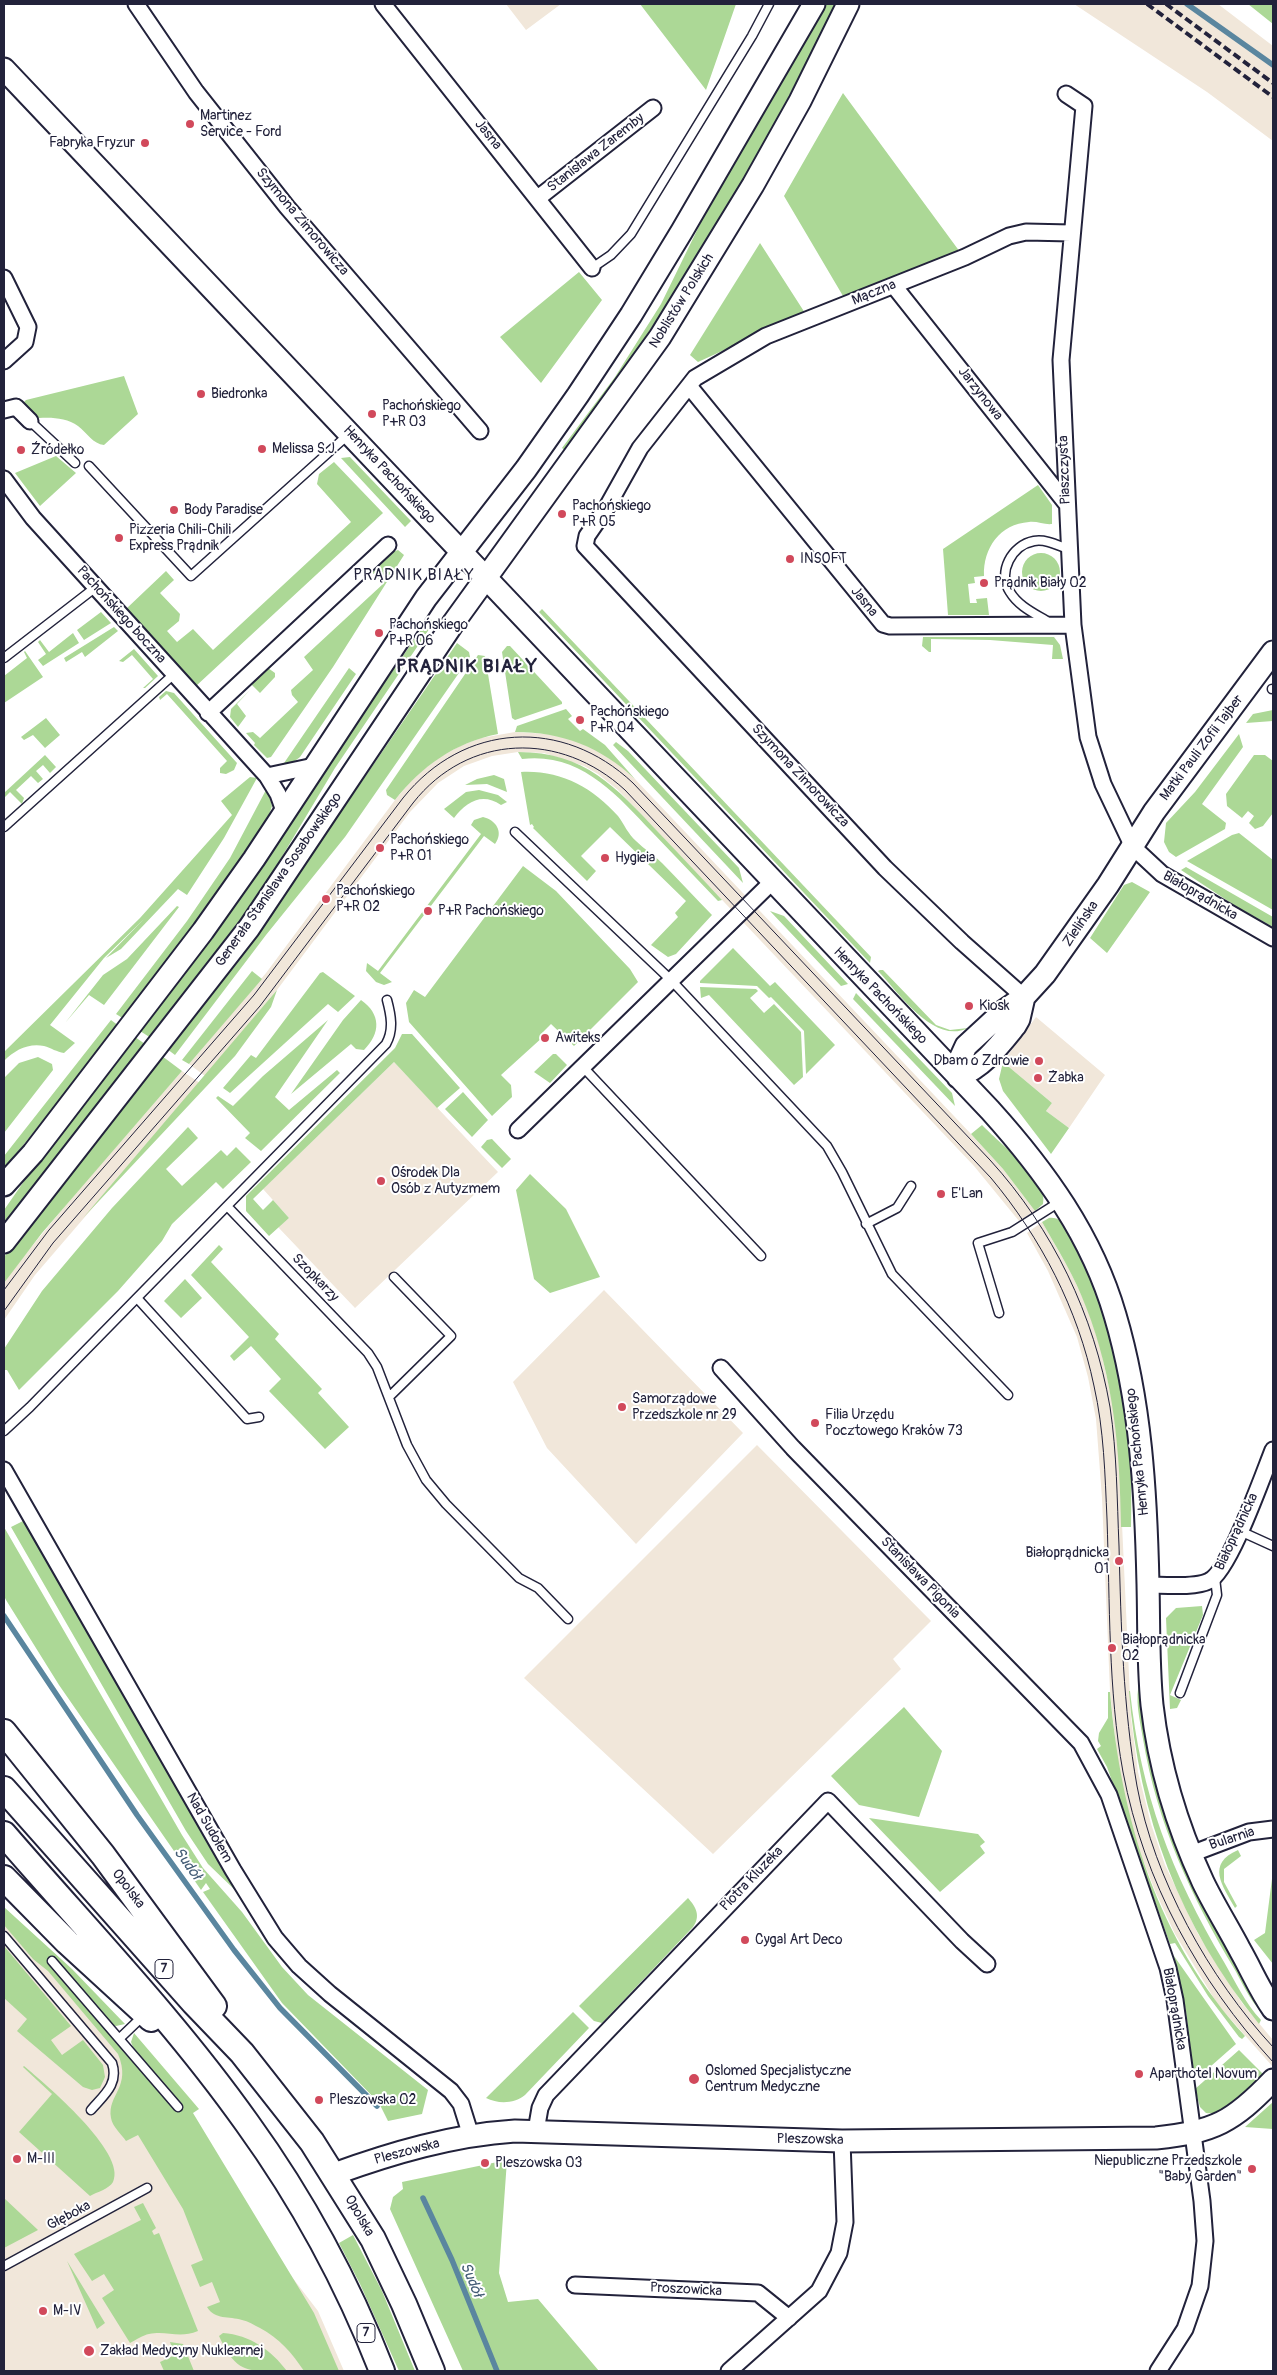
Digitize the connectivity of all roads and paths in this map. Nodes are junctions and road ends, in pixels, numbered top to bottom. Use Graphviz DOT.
graph roads {
  1 [pos="136,4"];
  2 [pos="383,4"];
  3 [pos="769,4"];
  4 [pos="814,4"];
  5 [pos="848,4"];
  6 [pos="4,69"];
  7 [pos="1066,94"];
  8 [pos="654,108"];
  9 [pos="538,198"];
  10 [pos="1071,233"];
  11 [pos="592,268"];
  12 [pos="4,278"];
  13 [pos="894,286"];
  14 [pos="4,362"];
  15 [pos="689,386"];
  16 [pos="4,410"];
  17 [pos="30,421"];
  18 [pos="480,431"];
  19 [pos="349,433"];
  20 [pos="75,463"];
  21 [pos="89,466"];
  22 [pos="4,479"];
  23 [pos="1066,503"];
  24 [pos="388,546"];
  25 [pos="585,546"];
  26 [pos="1068,549"];
  27 [pos="460,552"];
  28 [pos="485,578"];
  29 [pos="96,587"];
  30 [pos="1055,625"];
  31 [pos="1073,626"];
  32 [pos="1273,652"];
  33 [pos="4,658"];
  34 [pos="173,674"];
  35 [pos="208,713"];
  36 [pos="314,766"];
  37 [pos="267,776"];
  38 [pos="284,812"];
  39 [pos="4,827"];
  40 [pos="515,832"];
  41 [pos="1133,847"];
  42 [pos="773,882"];
  43 [pos="1273,938"];
  44 [pos="672,980"];
  45 [pos="1024,997"];
  46 [pos="387,1000"];
  47 [pos="583,1067"];
  48 [pos="958,1077"];
  49 [pos="518,1130"];
  50 [pos="4,1185"];
  51 [pos="911,1186"];
  52 [pos="1063,1200"];
  53 [pos="227,1206"];
  54 [pos="866,1224"];
  55 [pos="4,1242"];
  56 [pos="761,1256"];
  57 [pos="394,1277"];
  58 [pos="137,1298"];
  59 [pos="1000,1313"];
  60 [pos="721,1368"];
  61 [pos="1008,1394"];
  62 [pos="389,1397"];
  63 [pos="259,1417"];
  64 [pos="4,1431"];
  65 [pos="1273,1450"];
  66 [pos="4,1470"];
  67 [pos="1240,1530"];
  68 [pos="1273,1546"];
  69 [pos="1214,1578"];
  70 [pos="1148,1585"];
  71 [pos="568,1619"];
  72 [pos="1180,1693"];
  73 [pos="4,1732"];
  74 [pos="4,1789"];
  75 [pos="1109,1795"];
  76 [pos="1273,1829"];
  77 [pos="4,1834"];
  78 [pos="1191,1854"];
  79 [pos="4,1878"];
  80 [pos="4,1936"];
  81 [pos="1241,1950"];
  82 [pos="52,1960"];
  83 [pos="987,1964"];
  84 [pos="1273,1986"];
  85 [pos="1273,2009"];
  86 [pos="144,2014"];
  87 [pos="120,2038"];
  88 [pos="242,2053"];
  89 [pos="194,2056"];
  90 [pos="1273,2080"];
  91 [pos="178,2108"];
  92 [pos="91,2110"];
  93 [pos="536,2130"];
  94 [pos="1193,2133"];
  95 [pos="471,2136"];
  96 [pos="842,2141"];
  97 [pos="334,2174"];
  98 [pos="147,2188"];
  99 [pos="4,2266"];
  100 [pos="575,2285"];
  101 [pos="789,2318"];
  102 [pos="382,2371"];
  103 [pos="432,2371"];
  104 [pos="729,2371"];
  105 [pos="1158,2371"];
  1 -- 18 [label="street, Szymona Zimorowicza"];
  2 -- 9 [label="street, Jasna"];
  3 -- 11 [label="lane"];
  4 -- 27 [label="street"];
  5 -- 28 [label="street, Noblistów Polskich"];
  6 -- 19 [label="street, Henryka Pachońskiego"];
  7 -- 10 [label="street, Piaszczysta"];
  8 -- 9 [label="street, Stanisława Zaremby"];
  9 -- 11 [label="street, Jasna"];
  10 -- 13 [label="street, Mączna"];
  10 -- 23 [label="street, Piaszczysta"];
  12 -- 14 [label="street"];
  13 -- 15 [label="street, Mączna"];
  13 -- 23 [label="street, Jarzynowa"];
  15 -- 25 [label="street, Mączna"];
  15 -- 30 [label="street, Jasna"];
  16 -- 17 [label="street"];
  17 -- 20 [label="lane"];
  19 -- 21 [label="lane"];
  19 -- 27 [label="street, Henryka Pachońskiego"];
  22 -- 29 [label="street, Pachońskiego boczna"];
  23 -- 26 [label="street, Piaszczysta"];
  24 -- 35 [label="street"];
  25 -- 45 [label="street, Szymona Zimorowicza"];
  26 -- 30 [label="lane"];
  26 -- 31 [label="street, Piaszczysta"];
  27 -- 28 [label="street, Henryka Pachońskiego"];
  27 -- 36 [label="street"];
  28 -- 42 [label="street, Henryka Pachońskiego"];
  28 -- 55 [label="street, Generała Stanisława Sosabowskiego"];
  29 -- 33 [label="lane"];
  29 -- 34 [label="street, Pachońskiego boczna"];
  30 -- 31 [label="street, Jasna"];
  31 -- 41 [label="street, Piaszczysta"];
  32 -- 41 [label="street, Matki Pauli Zofii Tajber"];
  34 -- 35 [label="street, Pachońskiego boczna"];
  34 -- 39 [label="lane"];
  35 -- 37 [label="street, Pachońskiego boczna"];
  36 -- 37 [label="street"];
  36 -- 38 [label="street"];
  37 -- 38 [label="street, Pachońskiego boczna"];
  38 -- 50 [label="street"];
  40 -- 44 [label="lane"];
  41 -- 43 [label="street, Białoprądnicka"];
  41 -- 45 [label="street, Zielińska"];
  42 -- 44 [label="street"];
  42 -- 48 [label="street, Henryka Pachońskiego"];
  44 -- 47 [label="street"];
  44 -- 54 [label="lane"];
  45 -- 48 [label="street, Zielińska"];
  46 -- 53 [label="lane"];
  47 -- 49 [label="street"];
  47 -- 56 [label="lane"];
  48 -- 52 [label="street, Henryka Pachońskiego"];
  51 -- 54 [label="lane"];
  52 -- 59 [label="lane"];
  52 -- 70 [label="street, Henryka Pachońskiego"];
  53 -- 58 [label="lane"];
  53 -- 62 [label="lane, Szopkarzy"];
  54 -- 61 [label="lane"];
  57 -- 62 [label="lane"];
  58 -- 63 [label="lane"];
  58 -- 64 [label="lane"];
  60 -- 75 [label="street, Stanisława Pigonia"];
  62 -- 71 [label="lane, Szopkarzy"];
  65 -- 67 [label="street, Białoprądnicka"];
  66 -- 95 [label="street, Nad Sudołem"];
  67 -- 68 [label="lane"];
  67 -- 69 [label="street, Białoprądnicka"];
  69 -- 70 [label="street, Białoprądnicka"];
  69 -- 72 [label="lane"];
  70 -- 78 [label="street, Henryka Pachońskiego"];
  73 -- 88 [label="main road, Opolska"];
  74 -- 88 [label="main road, Opolska / 7"];
  75 -- 94 [label="street, Białoprądnicka"];
  76 -- 78 [label="street, Bularnia"];
  77 -- 89 [label="main road, 7"];
  78 -- 81 [label="street, Henryka Pachońskiego"];
  79 -- 86 [label="main road"];
  80 -- 92 [label="lane"];
  81 -- 84 [label="street, Henryka Pachońskiego"];
  81 -- 85 [label="street, Henryka Pachońskiego"];
  82 -- 87 [label="lane"];
  83 -- 93 [label="street, Piotra Kluzeka"];
  86 -- 87 [label="lane"];
  86 -- 89 [label="main road"];
  87 -- 91 [label="lane"];
  88 -- 97 [label="main road, Opolska / 7"];
  89 -- 102 [label="main road, 7"];
  90 -- 94 [label="street, Pleszowska"];
  93 -- 95 [label="street, Pleszowska"];
  93 -- 96 [label="street, Pleszowska"];
  94 -- 96 [label="street, Pleszowska"];
  94 -- 105 [label="street, Białoprądnicka"];
  95 -- 97 [label="street, Pleszowska"];
  96 -- 101 [label="street"];
  97 -- 103 [label="main road, Opolska / 7"];
  98 -- 99 [label="lane, Głęboka"];
  100 -- 101 [label="street, Proszowicka"];
  101 -- 104 [label="street"];
}
